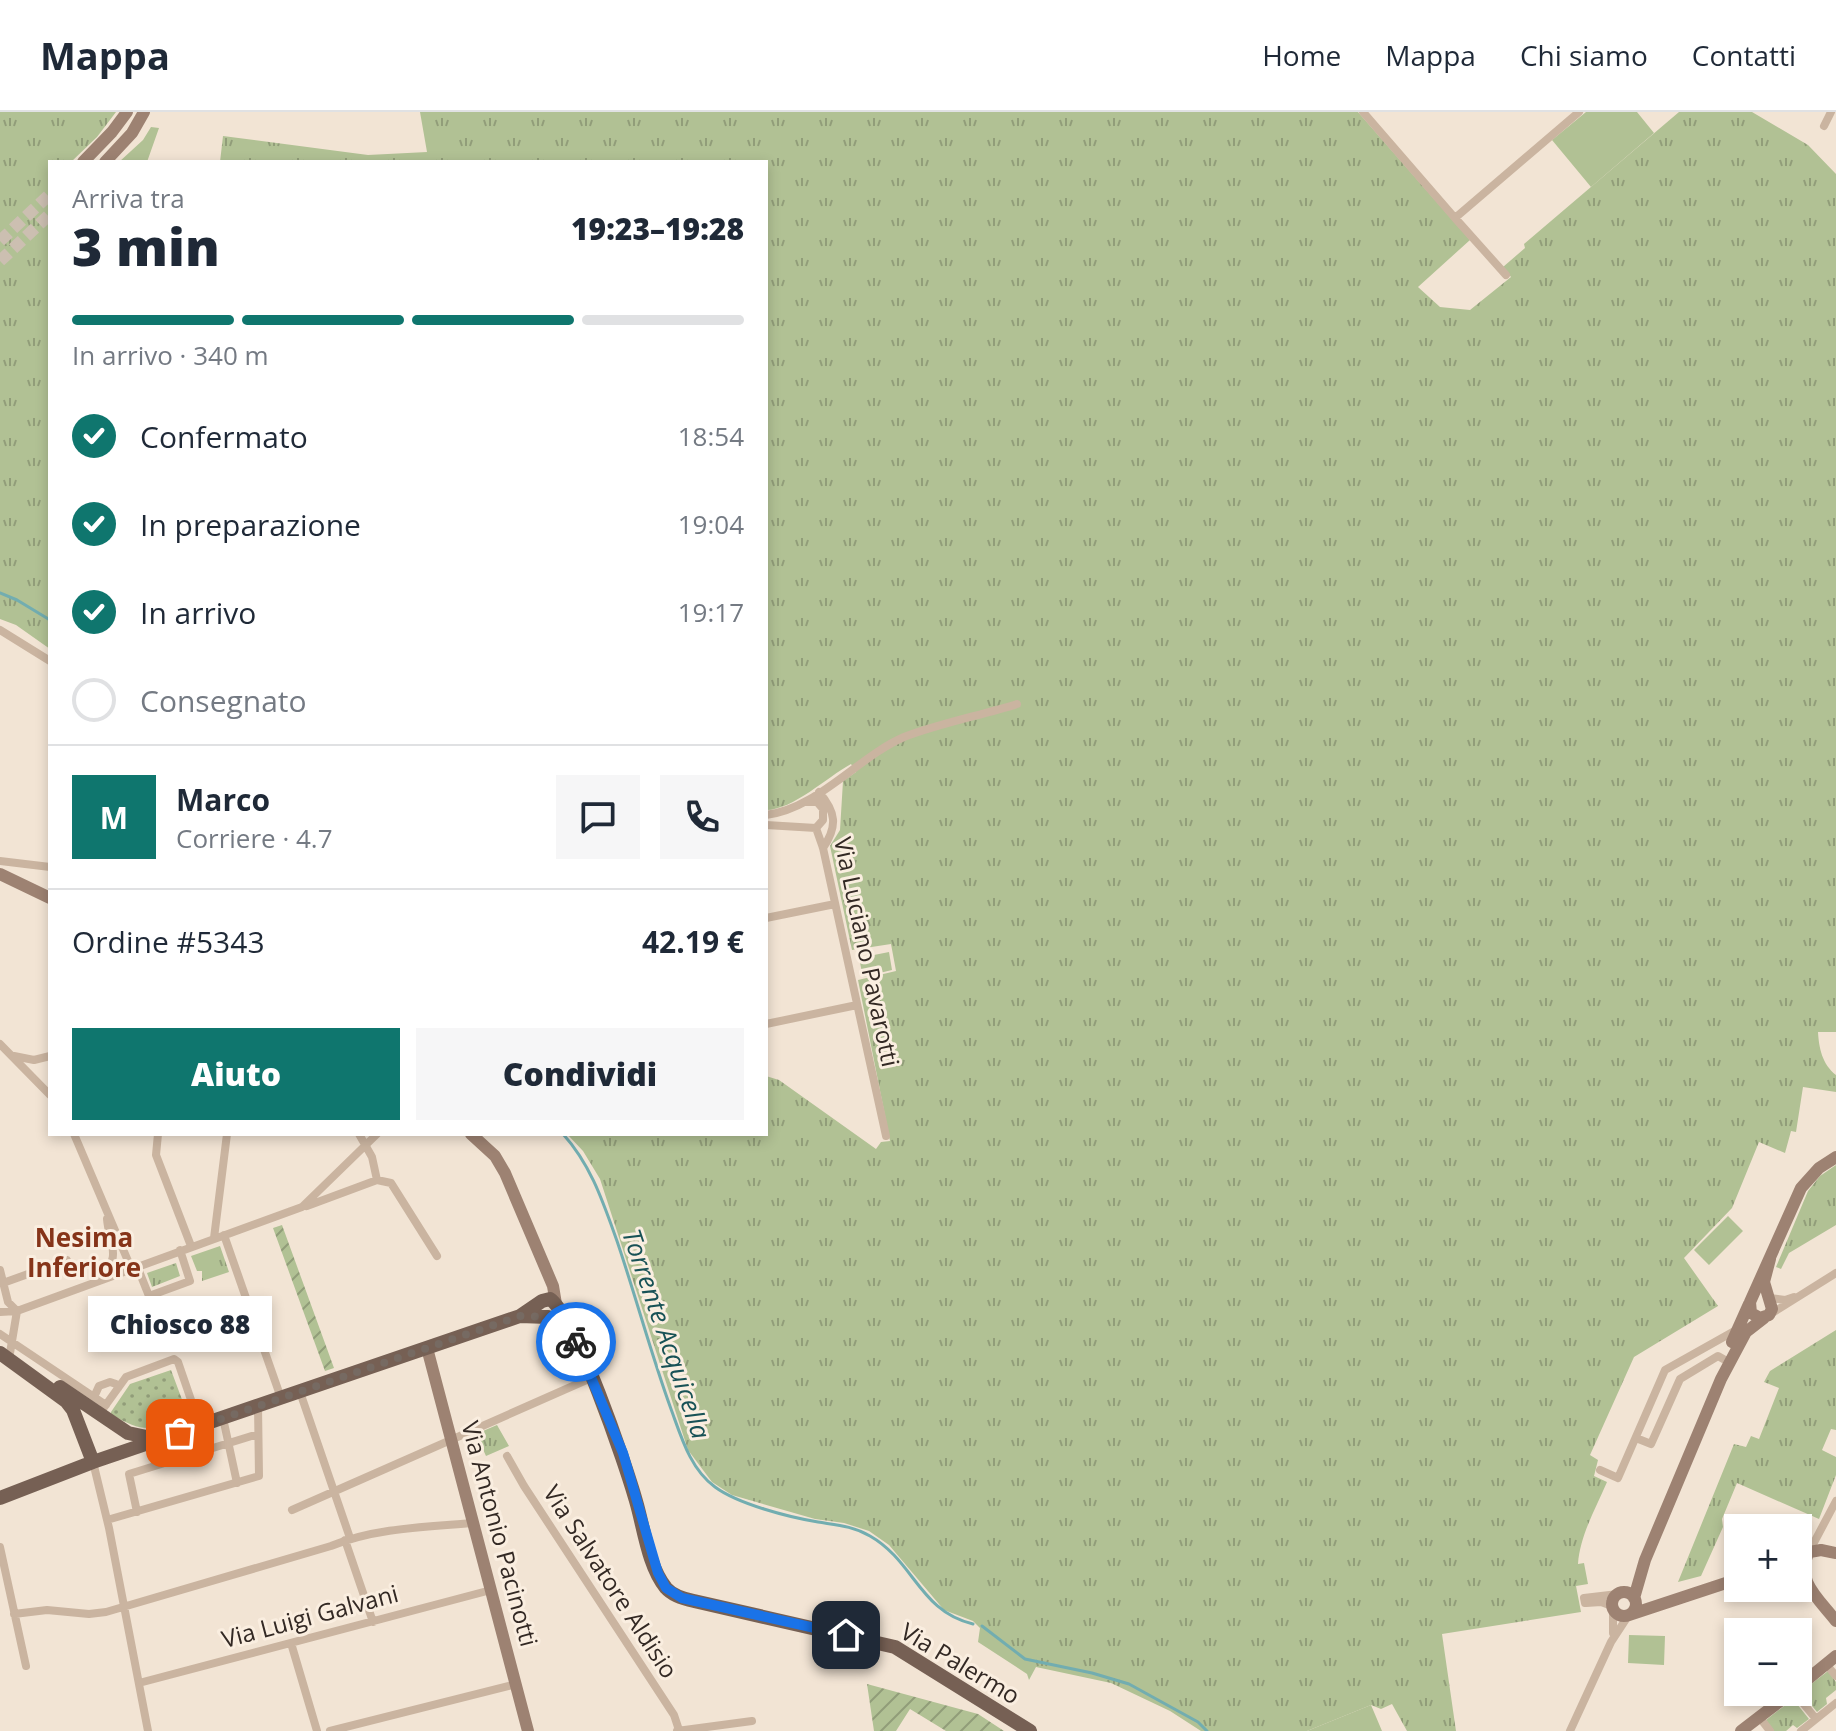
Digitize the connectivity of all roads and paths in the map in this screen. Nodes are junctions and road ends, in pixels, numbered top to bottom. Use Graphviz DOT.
graph roads {
  1 [pos="127,112"];
  2 [pos="144,112"];
  3 [pos="1363,112"];
  4 [pos="1579,112"];
  5 [pos="1831,112"];
  6 [pos="1824,126"];
  7 [pos="85,160"];
  8 [pos="107,160"];
  9 [pos="1455,218"];
  10 [pos="1506,275"];
  11 [pos="0,630"];
  12 [pos="48,660"];
  13 [pos="1017,704"];
  14 [pos="819,792"];
  15 [pos="804,802"];
  16 [pos="768,815"];
  17 [pos="768,825"];
  18 [pos="816,828"];
  19 [pos="823,848"];
  20 [pos="0,861"];
  21 [pos="48,867"];
  22 [pos="0,874"];
  23 [pos="48,897"];
  24 [pos="835,904"];
  25 [pos="768,918"];
  26 [pos="857,1005"];
  27 [pos="768,1024"];
  28 [pos="0,1044"];
  29 [pos="14,1056"];
  30 [pos="48,1056"];
  31 [pos="48,1093"];
  32 [pos="75,1136"];
  33 [pos="158,1136"];
  34 [pos="227,1136"];
  35 [pos="360,1136"];
  36 [pos="375,1136"];
  37 [pos="473,1136"];
  38 [pos="886,1136"];
  39 [pos="366,1146"];
  40 [pos="1836,1157"];
  41 [pos="377,1180"];
  42 [pos="302,1207"];
  43 [pos="106,1210"];
  44 [pos="224,1235"];
  45 [pos="214,1238"];
  46 [pos="191,1246"];
  47 [pos="180,1250"];
  48 [pos="437,1256"];
  49 [pos="1770,1259"];
  50 [pos="67,1260"];
  51 [pos="134,1267"];
  52 [pos="0,1270"];
  53 [pos="1836,1273"];
  54 [pos="94,1281"];
  55 [pos="3,1283"];
  56 [pos="1799,1296"];
  57 [pos="1769,1298"];
  58 [pos="1750,1300"];
  59 [pos="548,1308"];
  60 [pos="17,1311"];
  61 [pos="0,1312"];
  62 [pos="1766,1316"];
  63 [pos="1738,1329"];
  64 [pos="0,1334"];
  65 [pos="12,1341"];
  66 [pos="427,1348"];
  67 [pos="1690,1355"];
  68 [pos="4,1356"];
  69 [pos="1725,1360"];
  70 [pos="1698,1368"];
  71 [pos="1665,1370"];
  72 [pos="34,1376"];
  73 [pos="591,1378"];
  74 [pos="1680,1379"];
  75 [pos="1721,1379"];
  76 [pos="118,1388"];
  77 [pos="300,1392"];
  78 [pos="94,1397"];
  79 [pos="281,1398"];
  80 [pos="258,1406"];
  81 [pos="104,1412"];
  82 [pos="1643,1421"];
  83 [pos="211,1422"];
  84 [pos="1658,1428"];
  85 [pos="258,1434"];
  86 [pos="1636,1438"];
  87 [pos="161,1439"];
  88 [pos="452,1439"];
  89 [pos="228,1443"];
  90 [pos="121,1453"];
  91 [pos="507,1456"];
  92 [pos="93,1462"];
  93 [pos="1600,1470"];
  94 [pos="237,1483"];
  95 [pos="335,1491"];
  96 [pos="0,1498"];
  97 [pos="1836,1501"];
  98 [pos="292,1510"];
  99 [pos="137,1512"];
  100 [pos="473,1523"];
  101 [pos="108,1524"];
  102 [pos="348,1539"];
  103 [pos="1812,1539"];
  104 [pos="0,1547"];
  105 [pos="1812,1552"];
  106 [pos="1836,1553"];
  107 [pos="1645,1560"];
  108 [pos="1724,1583"];
  109 [pos="491,1590"];
  110 [pos="1812,1591"];
  111 [pos="1619,1593"];
  112 [pos="1635,1598"];
  113 [pos="1660,1603"];
  114 [pos="124,1607"];
  115 [pos="1612,1608"];
  116 [pos="14,1614"];
  117 [pos="1629,1616"];
  118 [pos="1836,1621"];
  119 [pos="373,1622"];
  120 [pos="1611,1642"];
  121 [pos="291,1643"];
  122 [pos="1831,1660"];
  123 [pos="26,1666"];
  124 [pos="1812,1676"];
  125 [pos="1836,1676"];
  126 [pos="139,1683"];
  127 [pos="516,1684"];
  128 [pos="1836,1703"];
  129 [pos="1775,1706"];
  130 [pos="1805,1706"];
  131 [pos="1760,1718"];
  132 [pos="1816,1719"];
  133 [pos="752,1721"];
  134 [pos="148,1731"];
  135 [pos="317,1731"];
  136 [pos="330,1731"];
  137 [pos="528,1731"];
  138 [pos="678,1731"];
  139 [pos="1030,1731"];
  140 [pos="1570,1731"];
  141 [pos="1741,1731"];
  142 [pos="1770,1731"];
  143 [pos="1801,1731"];
  1 -- 7 [label="street"];
  2 -- 8 [label="street"];
  3 -- 9 [label="street"];
  4 -- 9 [label="street"];
  5 -- 6 [label="street"];
  9 -- 10 [label="street"];
  11 -- 12 [label="street"];
  13 -- 14 [label="street"];
  14 -- 15 [label="street"];
  14 -- 19 [label="street"];
  15 -- 16 [label="street"];
  15 -- 18 [label="street"];
  17 -- 18 [label="street, Via Luciano Pavarotti"];
  18 -- 19 [label="street, Via Luciano Pavarotti"];
  19 -- 24 [label="street, Via Luciano Pavarotti"];
  20 -- 21 [label="street"];
  22 -- 23 [label="street"];
  24 -- 25 [label="street"];
  24 -- 26 [label="street, Via Luciano Pavarotti"];
  26 -- 27 [label="street"];
  26 -- 38 [label="street, Via Luciano Pavarotti"];
  28 -- 29 [label="street"];
  29 -- 30 [label="street"];
  29 -- 31 [label="street"];
  32 -- 43 [label="street"];
  33 -- 46 [label="street"];
  34 -- 45 [label="street"];
  35 -- 39 [label="street"];
  36 -- 39 [label="street"];
  37 -- 59 [label="street"];
  39 -- 41 [label="street"];
  39 -- 42 [label="street"];
  40 -- 49 [label="street"];
  41 -- 42 [label="street"];
  41 -- 48 [label="street"];
  42 -- 44 [label="street"];
  43 -- 51 [label="street"];
  43 -- 54 [label="street"];
  44 -- 45 [label="street"];
  44 -- 79 [label="street"];
  45 -- 46 [label="street"];
  46 -- 47 [label="street"];
  47 -- 51 [label="street"];
  47 -- 51 [label="street"];
  49 -- 57 [label="street"];
  49 -- 58 [label="street"];
  50 -- 55 [label="street"];
  51 -- 54 [label="street"];
  52 -- 55 [label="street"];
  53 -- 56 [label="street"];
  54 -- 60 [label="street"];
  55 -- 60 [label="street"];
  56 -- 57 [label="street"];
  56 -- 62 [label="street"];
  57 -- 58 [label="street"];
  57 -- 62 [label="street"];
  58 -- 62 [label="street"];
  58 -- 63 [label="street"];
  59 -- 66 [label="main road"];
  59 -- 73 [label="main road, Via Palermo"];
  60 -- 61 [label="street"];
  60 -- 65 [label="street"];
  62 -- 75 [label="street"];
  63 -- 67 [label="street"];
  63 -- 69 [label="street"];
  64 -- 65 [label="street"];
  65 -- 68 [label="street"];
  65 -- 78 [label="street"];
  66 -- 77 [label="main road"];
  66 -- 88 [label="street, Via Antonio Pacinotti"];
  67 -- 70 [label="street"];
  67 -- 71 [label="street"];
  68 -- 72 [label="main road"];
  69 -- 70 [label="street"];
  69 -- 75 [label="street"];
  70 -- 74 [label="street"];
  71 -- 74 [label="street"];
  71 -- 82 [label="street"];
  72 -- 81 [label="main road"];
  72 -- 92 [label="main road"];
  73 -- 88 [label="street"];
  73 -- 139 [label="main road, Via Palermo"];
  74 -- 84 [label="street"];
  75 -- 107 [label="street"];
  76 -- 78 [label="street"];
  76 -- 81 [label="street"];
  76 -- 83 [label="street"];
  77 -- 79 [label="main road"];
  77 -- 95 [label="street"];
  78 -- 81 [label="street"];
  79 -- 80 [label="main road"];
  80 -- 83 [label="main road"];
  80 -- 85 [label="street"];
  81 -- 87 [label="main road"];
  81 -- 90 [label="main road"];
  82 -- 84 [label="street"];
  82 -- 86 [label="street"];
  83 -- 87 [label="main road"];
  83 -- 89 [label="street"];
  84 -- 86 [label="street"];
  85 -- 89 [label="street"];
  85 -- 94 [label="street"];
  86 -- 93 [label="street"];
  87 -- 90 [label="main road"];
  88 -- 95 [label="street"];
  88 -- 100 [label="street, Via Antonio Pacinotti"];
  89 -- 94 [label="street"];
  89 -- 99 [label="street"];
  90 -- 92 [label="main road"];
  91 -- 138 [label="street, Via Salvatore Aldisio"];
  92 -- 96 [label="main road"];
  92 -- 101 [label="street"];
  94 -- 99 [label="street"];
  95 -- 98 [label="street"];
  95 -- 102 [label="street"];
  97 -- 103 [label="street"];
  99 -- 101 [label="street"];
  100 -- 102 [label="street"];
  100 -- 109 [label="street, Via Antonio Pacinotti"];
  101 -- 114 [label="street"];
  102 -- 114 [label="street"];
  102 -- 119 [label="street"];
  104 -- 116 [label="street"];
  105 -- 106 [label="street"];
  107 -- 111 [label="street"];
  107 -- 112 [label="street"];
  108 -- 113 [label="street"];
  109 -- 119 [label="street, Via Luigi Galvani"];
  109 -- 127 [label="street, Via Antonio Pacinotti"];
  110 -- 118 [label="street"];
  111 -- 112 [label="street"];
  111 -- 115 [label="street"];
  111 -- 115 [label="street"];
  112 -- 113 [label="street"];
  112 -- 117 [label="street"];
  113 -- 117 [label="street"];
  114 -- 116 [label="street"];
  114 -- 126 [label="street"];
  115 -- 117 [label="street"];
  115 -- 120 [label="street"];
  116 -- 123 [label="street"];
  117 -- 120 [label="street"];
  119 -- 121 [label="street, Via Luigi Galvani"];
  120 -- 140 [label="street"];
  121 -- 126 [label="street, Via Luigi Galvani"];
  121 -- 135 [label="street"];
  122 -- 124 [label="street"];
  122 -- 125 [label="street"];
  126 -- 134 [label="street"];
  127 -- 136 [label="street"];
  127 -- 137 [label="street, Via Antonio Pacinotti"];
  128 -- 132 [label="street"];
  129 -- 131 [label="street"];
  130 -- 132 [label="street"];
  131 -- 141 [label="street"];
  131 -- 142 [label="street"];
  132 -- 143 [label="street"];
  133 -- 138 [label="street"];
}
